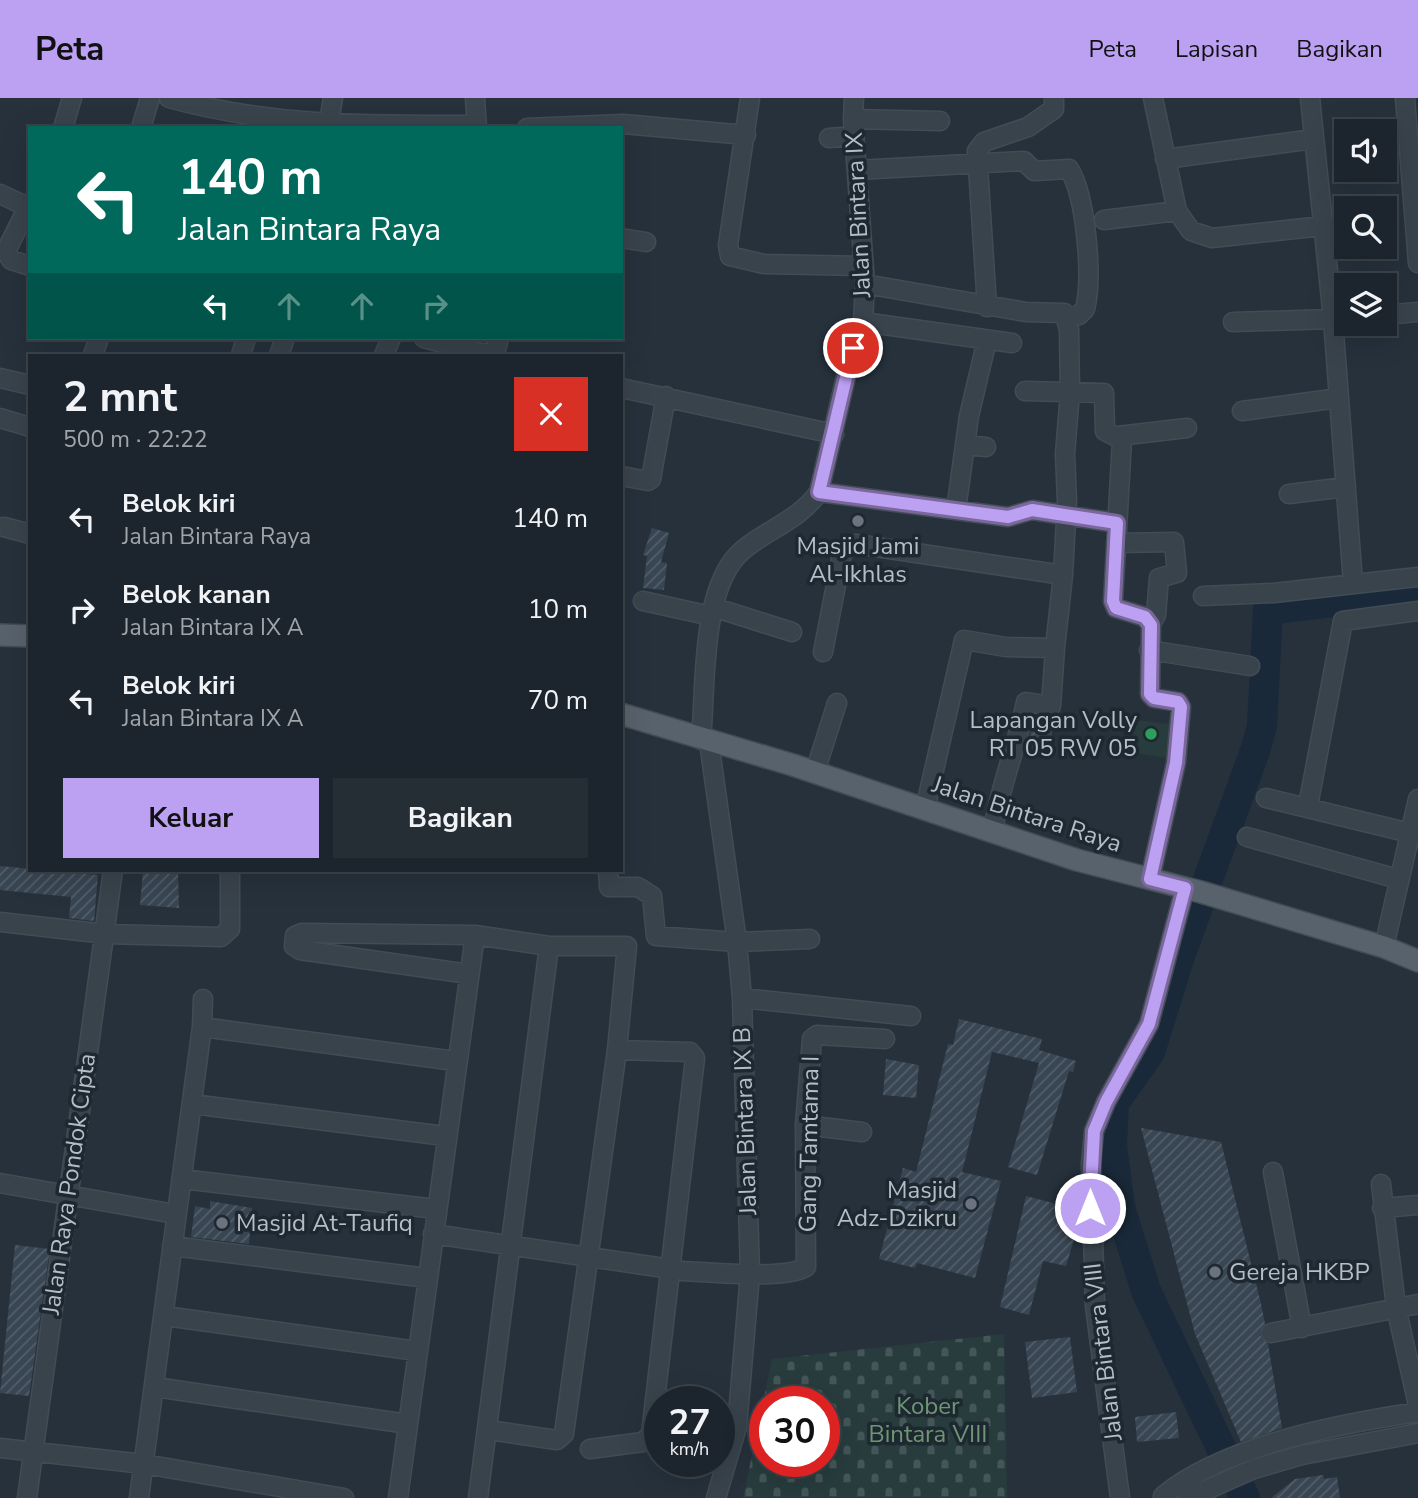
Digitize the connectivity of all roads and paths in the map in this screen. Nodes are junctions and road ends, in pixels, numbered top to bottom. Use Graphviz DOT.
graph roads {
  1 [pos="72,98"];
  2 [pos="150,98"];
  3 [pos="169,98"];
  4 [pos="333,98"];
  5 [pos="475,98"];
  6 [pos="750,98"];
  7 [pos="854,98"];
  8 [pos="1054,98"];
  9 [pos="1153,98"];
  10 [pos="1310,98"];
  11 [pos="1405,98"];
  12 [pos="940,121"];
  13 [pos="65,126"];
  14 [pos="142,126"];
  15 [pos="328,126"];
  16 [pos="402,126"];
  17 [pos="477,126"];
  18 [pos="575,126"];
  19 [pos="853,127"];
  20 [pos="746,135"];
  21 [pos="829,138"];
  22 [pos="1314,139"];
  23 [pos="1165,159"];
  24 [pos="979,163"];
  25 [pos="857,170"];
  26 [pos="0,194"];
  27 [pos="28,206"];
  28 [pos="28,208"];
  29 [pos="1177,211"];
  30 [pos="1104,220"];
  31 [pos="1323,226"];
  32 [pos="623,238"];
  33 [pos="646,242"];
  34 [pos="1418,263"];
  35 [pos="28,265"];
  36 [pos="864,266"];
  37 [pos="865,284"];
  38 [pos="1334,289"];
  39 [pos="988,307"];
  40 [pos="1418,312"];
  41 [pos="1397,314"];
  42 [pos="1066,317"];
  43 [pos="1334,318"];
  44 [pos="863,322"];
  45 [pos="1233,322"];
  46 [pos="1339,336"];
  47 [pos="431,340"];
  48 [pos="987,340"];
  49 [pos="1012,343"];
  50 [pos="480,354"];
  51 [pos="0,378"];
  52 [pos="28,384"];
  53 [pos="623,388"];
  54 [pos="1025,391"];
  55 [pos="1070,392"];
  56 [pos="666,396"];
  57 [pos="1339,398"];
  58 [pos="1242,411"];
  59 [pos="0,418"];
  60 [pos="28,426"];
  61 [pos="1187,428"];
  62 [pos="834,434"];
  63 [pos="1118,436"];
  64 [pos="965,445"];
  65 [pos="986,447"];
  66 [pos="623,476"];
  67 [pos="1346,488"];
  68 [pos="819,492"];
  69 [pos="1289,494"];
  70 [pos="956,510"];
  71 [pos="1066,514"];
  72 [pos="1117,523"];
  73 [pos="4,527"];
  74 [pos="28,533"];
  75 [pos="1116,543"];
  76 [pos="1063,575"];
  77 [pos="1418,577"];
  78 [pos="1353,583"];
  79 [pos="1203,596"];
  80 [pos="643,601"];
  81 [pos="1418,611"];
  82 [pos="712,612"];
  83 [pos="1150,624"];
  84 [pos="792,632"];
  85 [pos="0,635"];
  86 [pos="28,636"];
  87 [pos="1149,650"];
  88 [pos="1055,651"];
  89 [pos="823,652"];
  90 [pos="1250,666"];
  91 [pos="837,703"];
  92 [pos="623,715"];
  93 [pos="705,741"];
  94 [pos="815,772"];
  95 [pos="1266,798"];
  96 [pos="1418,799"];
  97 [pos="1308,806"];
  98 [pos="925,809"];
  99 [pos="993,830"];
  100 [pos="1410,833"];
  101 [pos="1247,837"];
  102 [pos="113,872"];
  103 [pos="230,872"];
  104 [pos="608,878"];
  105 [pos="1150,879"];
  106 [pos="1398,879"];
  107 [pos="1193,890"];
  108 [pos="0,922"];
  109 [pos="105,934"];
  110 [pos="475,935"];
  111 [pos="810,939"];
  112 [pos="737,942"];
  113 [pos="549,946"];
  114 [pos="1384,947"];
  115 [pos="1418,961"];
  116 [pos="470,974"];
  117 [pos="742,998"];
  118 [pos="203,999"];
  119 [pos="911,1016"];
  120 [pos="202,1027"];
  121 [pos="886,1039"];
  122 [pos="617,1050"];
  123 [pos="455,1061"];
  124 [pos="192,1104"];
  125 [pos="805,1125"];
  126 [pos="862,1132"];
  127 [pos="446,1136"];
  128 [pos="1273,1172"];
  129 [pos="182,1179"];
  130 [pos="0,1183"];
  131 [pos="1381,1184"];
  132 [pos="66,1197"];
  133 [pos="1418,1205"];
  134 [pos="436,1209"];
  135 [pos="1382,1209"];
  136 [pos="175,1213"];
  137 [pos="433,1234"];
  138 [pos="510,1245"];
  139 [pos="172,1246"];
  140 [pos="587,1256"];
  141 [pos="677,1270"];
  142 [pos="750,1274"];
  143 [pos="427,1278"];
  144 [pos="1418,1304"];
  145 [pos="1396,1307"];
  146 [pos="165,1316"];
  147 [pos="1302,1328"];
  148 [pos="1271,1333"];
  149 [pos="417,1351"];
  150 [pos="155,1387"];
  151 [pos="1418,1405"];
  152 [pos="1418,1412"];
  153 [pos="408,1424"];
  154 [pos="489,1430"];
  155 [pos="1418,1433"];
  156 [pos="1296,1436"];
  157 [pos="0,1448"];
  158 [pos="590,1449"];
  159 [pos="33,1453"];
  160 [pos="1302,1455"];
  161 [pos="1251,1461"];
  162 [pos="144,1464"];
  163 [pos="1222,1473"];
  164 [pos="1163,1497"];
  165 [pos="27,1498"];
  166 [pos="139,1498"];
  167 [pos="344,1498"];
  168 [pos="398,1498"];
  169 [pos="478,1498"];
  170 [pos="716,1498"];
  171 [pos="1121,1498"];
  172 [pos="1188,1498"];
  1 -- 13 [label="street"];
  2 -- 14 [label="street"];
  3 -- 15 [label="street"];
  4 -- 15 [label="street"];
  5 -- 17 [label="street"];
  6 -- 20 [label="street"];
  7 -- 19 [label="street, Jalan Bintara IX"];
  8 -- 24 [label="street"];
  9 -- 23 [label="street"];
  10 -- 22 [label="street"];
  11 -- 34 [label="street"];
  12 -- 19 [label="street"];
  15 -- 16 [label="street"];
  18 -- 20 [label="street"];
  19 -- 21 [label="street"];
  19 -- 25 [label="street, Jalan Bintara IX"];
  20 -- 36 [label="street"];
  22 -- 23 [label="street"];
  22 -- 31 [label="street"];
  23 -- 29 [label="street"];
  24 -- 25 [label="street"];
  24 -- 39 [label="street"];
  24 -- 42 [label="street"];
  25 -- 36 [label="street, Jalan Bintara IX"];
  26 -- 27 [label="street"];
  28 -- 35 [label="street"];
  29 -- 30 [label="street"];
  29 -- 31 [label="street"];
  31 -- 38 [label="street"];
  32 -- 33 [label="street"];
  36 -- 37 [label="street, Jalan Bintara IX"];
  37 -- 39 [label="street"];
  37 -- 44 [label="street, Jalan Bintara IX"];
  39 -- 42 [label="street"];
  40 -- 41 [label="street"];
  42 -- 55 [label="street"];
  43 -- 45 [label="street"];
  44 -- 48 [label="street"];
  44 -- 62 [label="street, Jalan Bintara IX"];
  46 -- 57 [label="street"];
  47 -- 50 [label="street"];
  48 -- 49 [label="street"];
  48 -- 64 [label="street"];
  51 -- 52 [label="street"];
  53 -- 56 [label="street"];
  54 -- 55 [label="street"];
  55 -- 63 [label="street"];
  55 -- 71 [label="street"];
  56 -- 62 [label="street"];
  56 -- 66 [label="street"];
  57 -- 58 [label="street"];
  57 -- 67 [label="street"];
  59 -- 60 [label="street"];
  61 -- 63 [label="street"];
  62 -- 68 [label="street, Jalan Bintara IX"];
  63 -- 72 [label="street"];
  64 -- 65 [label="street"];
  64 -- 70 [label="street"];
  67 -- 69 [label="street"];
  67 -- 78 [label="street"];
  68 -- 70 [label="street"];
  68 -- 82 [label="street"];
  70 -- 71 [label="street"];
  71 -- 72 [label="street"];
  71 -- 76 [label="street"];
  72 -- 75 [label="street"];
  73 -- 74 [label="street"];
  75 -- 83 [label="street"];
  75 -- 83 [label="street"];
  76 -- 88 [label="street"];
  76 -- 89 [label="street"];
  77 -- 78 [label="street"];
  78 -- 79 [label="street"];
  80 -- 82 [label="street"];
  81 -- 97 [label="street"];
  82 -- 84 [label="street"];
  82 -- 93 [label="street"];
  83 -- 87 [label="street"];
  85 -- 86 [label="main road"];
  87 -- 90 [label="street"];
  87 -- 105 [label="street"];
  88 -- 98 [label="street"];
  88 -- 99 [label="street"];
  91 -- 94 [label="street"];
  92 -- 93 [label="main road, Jalan Bintara Raya"];
  93 -- 94 [label="main road, Jalan Bintara Raya"];
  93 -- 112 [label="street, Jalan Bintara IX B"];
  94 -- 98 [label="main road, Jalan Bintara Raya"];
  95 -- 97 [label="street"];
  96 -- 100 [label="street"];
  97 -- 100 [label="street"];
  98 -- 99 [label="main road, Jalan Bintara Raya"];
  99 -- 105 [label="main road, Jalan Bintara Raya"];
  100 -- 106 [label="street"];
  101 -- 106 [label="street"];
  102 -- 109 [label="street, Jalan Raya Pondok Cipta"];
  103 -- 109 [label="street"];
  104 -- 112 [label="street"];
  105 -- 107 [label="main road, Jalan Bintara Raya"];
  106 -- 114 [label="street"];
  107 -- 114 [label="main road, Jalan Bintara Raya"];
  107 -- 171 [label="street, Jalan Bintara VIII"];
  108 -- 109 [label="street"];
  109 -- 132 [label="street, Jalan Raya Pondok Cipta"];
  110 -- 113 [label="street"];
  110 -- 116 [label="street"];
  110 -- 116 [label="street"];
  111 -- 112 [label="street"];
  112 -- 117 [label="street, Jalan Bintara IX B"];
  113 -- 122 [label="street"];
  113 -- 138 [label="street"];
  114 -- 115 [label="main road, Jalan Bintara Raya"];
  116 -- 123 [label="street"];
  117 -- 119 [label="street"];
  117 -- 142 [label="street, Jalan Bintara IX B"];
  118 -- 120 [label="street"];
  120 -- 123 [label="street"];
  120 -- 124 [label="street"];
  121 -- 125 [label="street, Gang Tamtama I"];
  122 -- 140 [label="street"];
  122 -- 141 [label="street"];
  123 -- 127 [label="street"];
  124 -- 127 [label="street"];
  124 -- 129 [label="street"];
  125 -- 126 [label="street"];
  125 -- 142 [label="street, Gang Tamtama I"];
  127 -- 134 [label="street"];
  128 -- 147 [label="street"];
  129 -- 134 [label="street"];
  129 -- 136 [label="street"];
  130 -- 132 [label="street"];
  131 -- 135 [label="street"];
  132 -- 136 [label="street"];
  132 -- 159 [label="street, Jalan Raya Pondok Cipta"];
  133 -- 135 [label="street"];
  134 -- 137 [label="street"];
  135 -- 145 [label="street"];
  136 -- 139 [label="street"];
  137 -- 138 [label="street"];
  137 -- 143 [label="street"];
  138 -- 140 [label="street"];
  138 -- 154 [label="street"];
  139 -- 143 [label="street"];
  139 -- 146 [label="street"];
  140 -- 141 [label="street"];
  140 -- 154 [label="street"];
  141 -- 142 [label="street"];
  141 -- 158 [label="street"];
  142 -- 170 [label="street, Jalan Bintara IX B"];
  143 -- 149 [label="street"];
  144 -- 145 [label="street"];
  145 -- 147 [label="street"];
  145 -- 151 [label="street"];
  146 -- 149 [label="street"];
  146 -- 150 [label="street"];
  147 -- 148 [label="street"];
  149 -- 153 [label="street"];
  150 -- 153 [label="street"];
  150 -- 162 [label="street"];
  152 -- 156 [label="street"];
  153 -- 168 [label="street"];
  154 -- 169 [label="street"];
  155 -- 160 [label="street"];
  156 -- 160 [label="street"];
  156 -- 161 [label="street"];
  157 -- 159 [label="street"];
  159 -- 162 [label="street"];
  159 -- 165 [label="street, Jalan Raya Pondok Cipta"];
  160 -- 161 [label="street"];
  161 -- 163 [label="street"];
  162 -- 166 [label="street"];
  162 -- 167 [label="street"];
  163 -- 164 [label="street"];
  163 -- 172 [label="street"];
}
